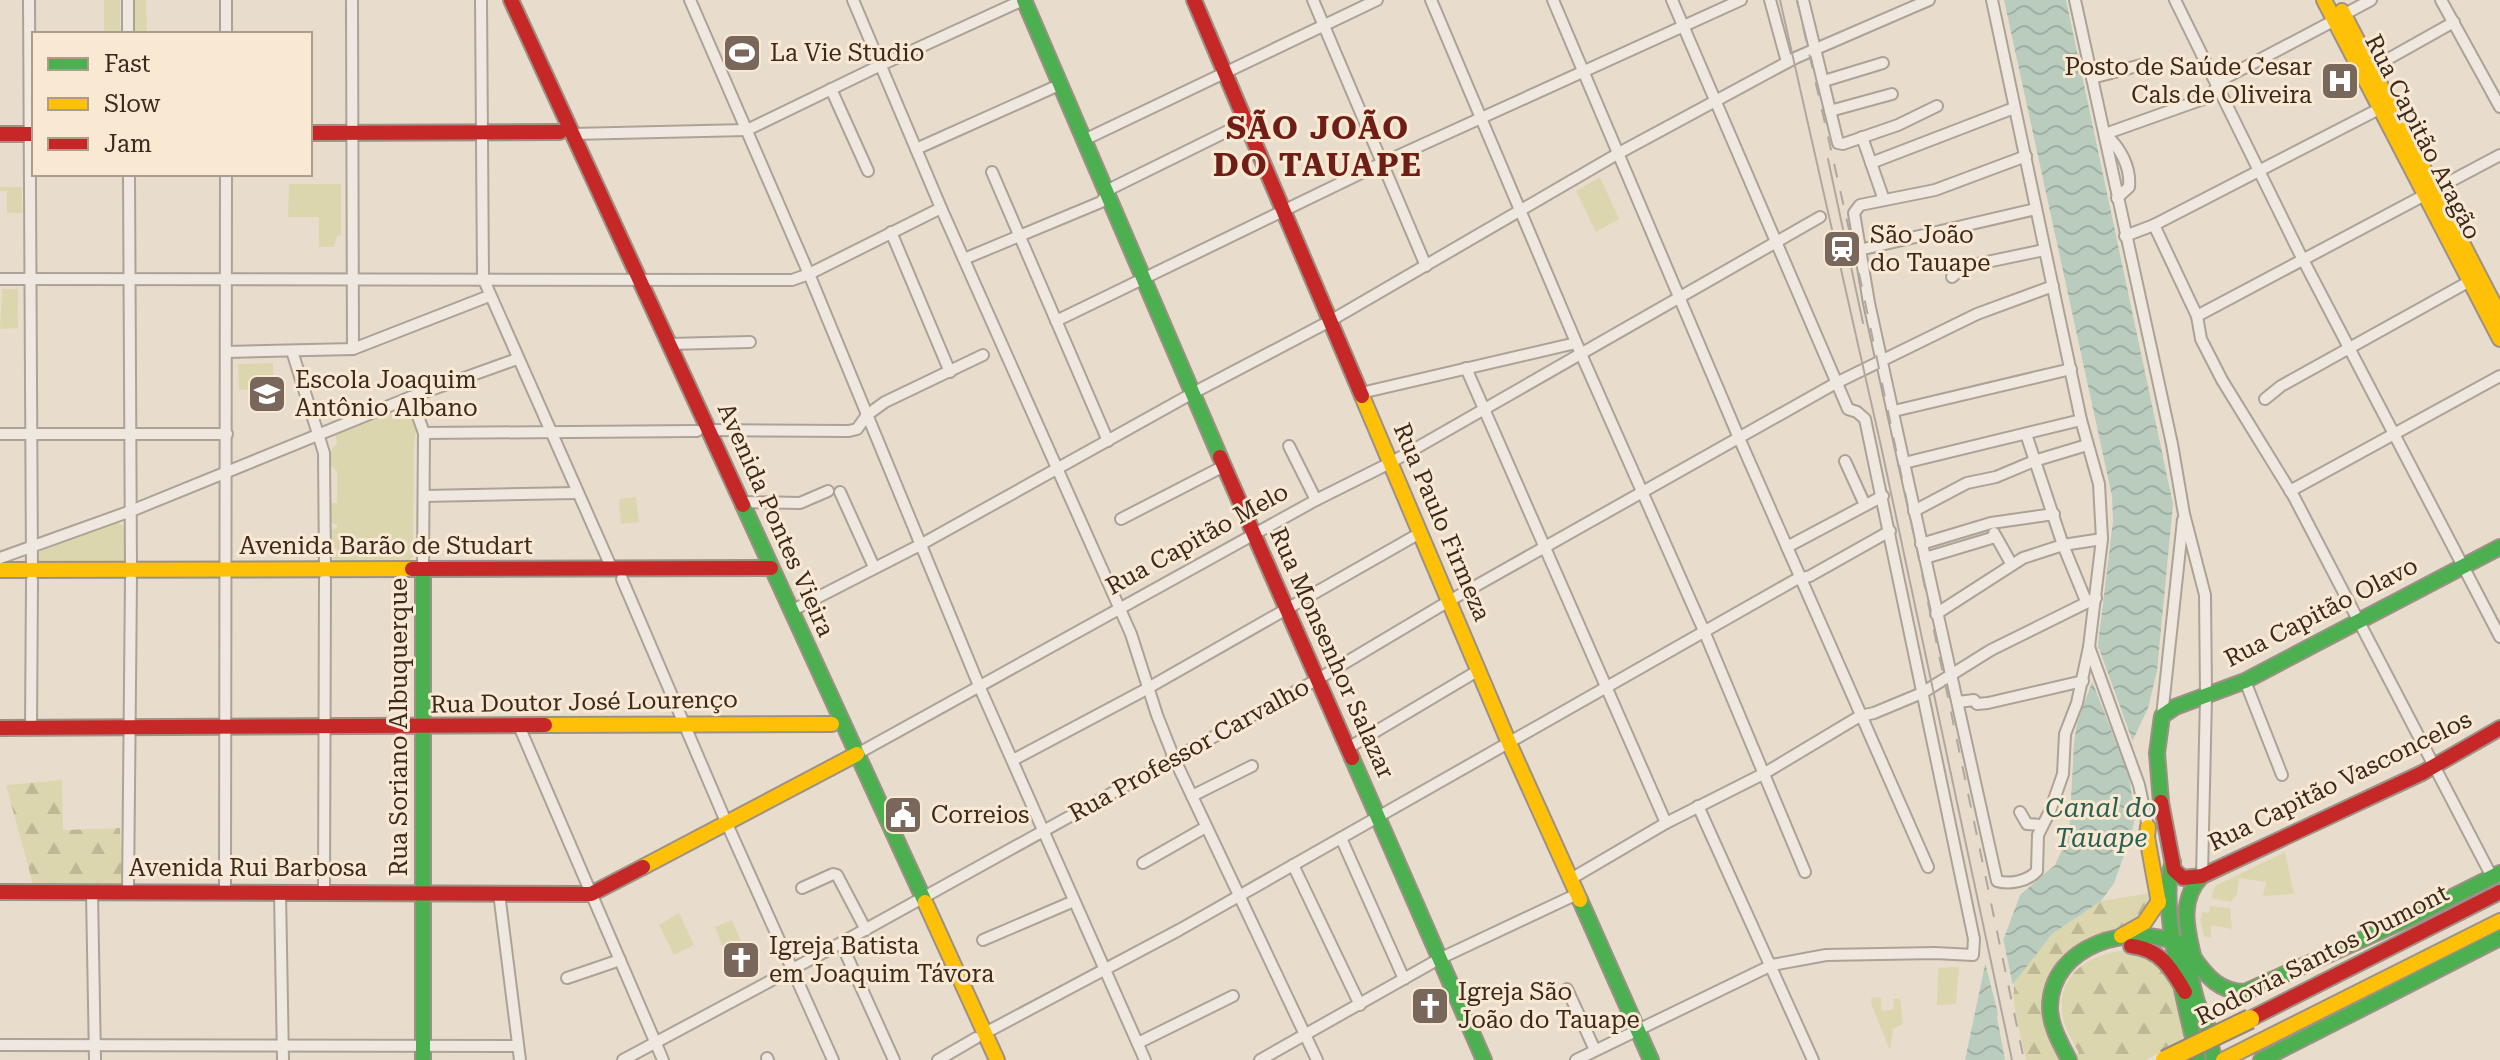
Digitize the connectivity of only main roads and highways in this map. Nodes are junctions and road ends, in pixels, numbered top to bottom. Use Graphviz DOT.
graph roads {
  1 [pos="500,0"];
  2 [pos="511,0"];
  3 [pos="1023,0"];
  4 [pos="1194,0"];
  5 [pos="2324,0"];
  6 [pos="2338,12"];
  7 [pos="312,133"];
  8 [pos="566,133"];
  9 [pos="0,134"];
  10 [pos="32,134"];
  11 [pos="2431,191"];
  12 [pos="633,278"];
  13 [pos="2500,316"];
  14 [pos="2500,339"];
  15 [pos="703,431"];
  16 [pos="2500,547"];
  17 [pos="0,570"];
  18 [pos="766,572"];
  19 [pos="423,574"];
  20 [pos="32,575"];
  21 [pos="0,580"];
  22 [pos="832,724"];
  23 [pos="0,728"];
  24 [pos="421,728"];
  25 [pos="2500,728"];
  26 [pos="852,757"];
  27 [pos="2148,827"];
  28 [pos="2173,862"];
  29 [pos="2202,876"];
  30 [pos="2498,882"];
  31 [pos="0,892"];
  32 [pos="422,892"];
  33 [pos="591,894"];
  34 [pos="2163,895"];
  35 [pos="2500,921"];
  36 [pos="2119,937"];
  37 [pos="2500,938"];
  38 [pos="2181,944"];
  39 [pos="2185,992"];
  40 [pos="2207,1024"];
  41 [pos="981,1036"];
  42 [pos="422,1054"];
  43 [pos="2073,1058"];
  44 [pos="986,1060"];
  45 [pos="997,1060"];
  46 [pos="1484,1060"];
  47 [pos="1651,1060"];
  48 [pos="2165,1060"];
  49 [pos="2198,1060"];
  50 [pos="2214,1060"];
  51 [pos="2223,1060"];
  52 [pos="2261,1060"];
  1 -- 8 [label="main road, Avenida Pontes Vieira"];
  2 -- 8 [label="main road, Avenida Pontes Vieira"];
  3 -- 46 [label="main road, Rua Monsenhor Salazar"];
  4 -- 47 [label="main road, Rua Paulo Firmeza"];
  5 -- 6 [label="main road, Rua Capitão Aragão"];
  6 -- 11 [label="main road, Rua Capitão Aragão"];
  6 -- 11 [label="main road, Rua Capitão Aragão"];
  7 -- 8 [label="main road"];
  8 -- 12 [label="main road, Avenida Pontes Vieira"];
  9 -- 10 [label="main road"];
  11 -- 13 [label="main road, Rua Capitão Aragão"];
  11 -- 14 [label="main road, Rua Capitão Aragão"];
  12 -- 15 [label="main road, Avenida Pontes Vieira"];
  12 -- 15 [label="main road, Avenida Pontes Vieira"];
  15 -- 18 [label="main road, Avenida Pontes Vieira"];
  15 -- 18 [label="main road, Avenida Pontes Vieira"];
  16 -- 28 [label="main road, Rua Capitão Olavo"];
  17 -- 20 [label="main road, Avenida Barão de Studart"];
  18 -- 19 [label="main road, Avenida Barão de Studart"];
  18 -- 22 [label="main road, Avenida Pontes Vieira"];
  18 -- 26 [label="main road, Avenida Pontes Vieira"];
  19 -- 20 [label="main road, Avenida Barão de Studart"];
  19 -- 24 [label="main road, Rua Soriano Albuquerque"];
  20 -- 21 [label="main road, Avenida Barão de Studart"];
  22 -- 24 [label="main road, Rua Doutor José Lourenço"];
  22 -- 26 [label="main road, Avenida Pontes Vieira"];
  23 -- 24 [label="main road, Rua Doutor José Lourenço"];
  24 -- 32 [label="main road, Rua Soriano Albuquerque"];
  25 -- 29 [label="main road, Rua Capitão Vasconcelos"];
  26 -- 33 [label="main road, Rua Capitão Melo"];
  26 -- 41 [label="main road, Avenida Pontes Vieira"];
  27 -- 34 [label="main road"];
  28 -- 29 [label="main road"];
  28 -- 34 [label="main road"];
  29 -- 38 [label="main road"];
  30 -- 38 [label="main road"];
  30 -- 48 [label="main road, Rodovia Santos Dumont, bridge"];
  31 -- 32 [label="main road, Avenida Rui Barbosa"];
  32 -- 33 [label="main road, Avenida Rui Barbosa"];
  32 -- 42 [label="main road, Rua Soriano Albuquerque"];
  34 -- 36 [label="main road"];
  34 -- 38 [label="main road"];
  35 -- 51 [label="main road, Rodovia Santos Dumont"];
  36 -- 38 [label="main road"];
  36 -- 43 [label="main road"];
  37 -- 52 [label="main road"];
  38 -- 39 [label="main road"];
  38 -- 40 [label="main road"];
  38 -- 40 [label="main road"];
  39 -- 43 [label="main road"];
  39 -- 49 [label="main road"];
  40 -- 50 [label="main road"];
  41 -- 44 [label="main road, Avenida Pontes Vieira"];
  41 -- 45 [label="main road, Avenida Pontes Vieira"];
}
